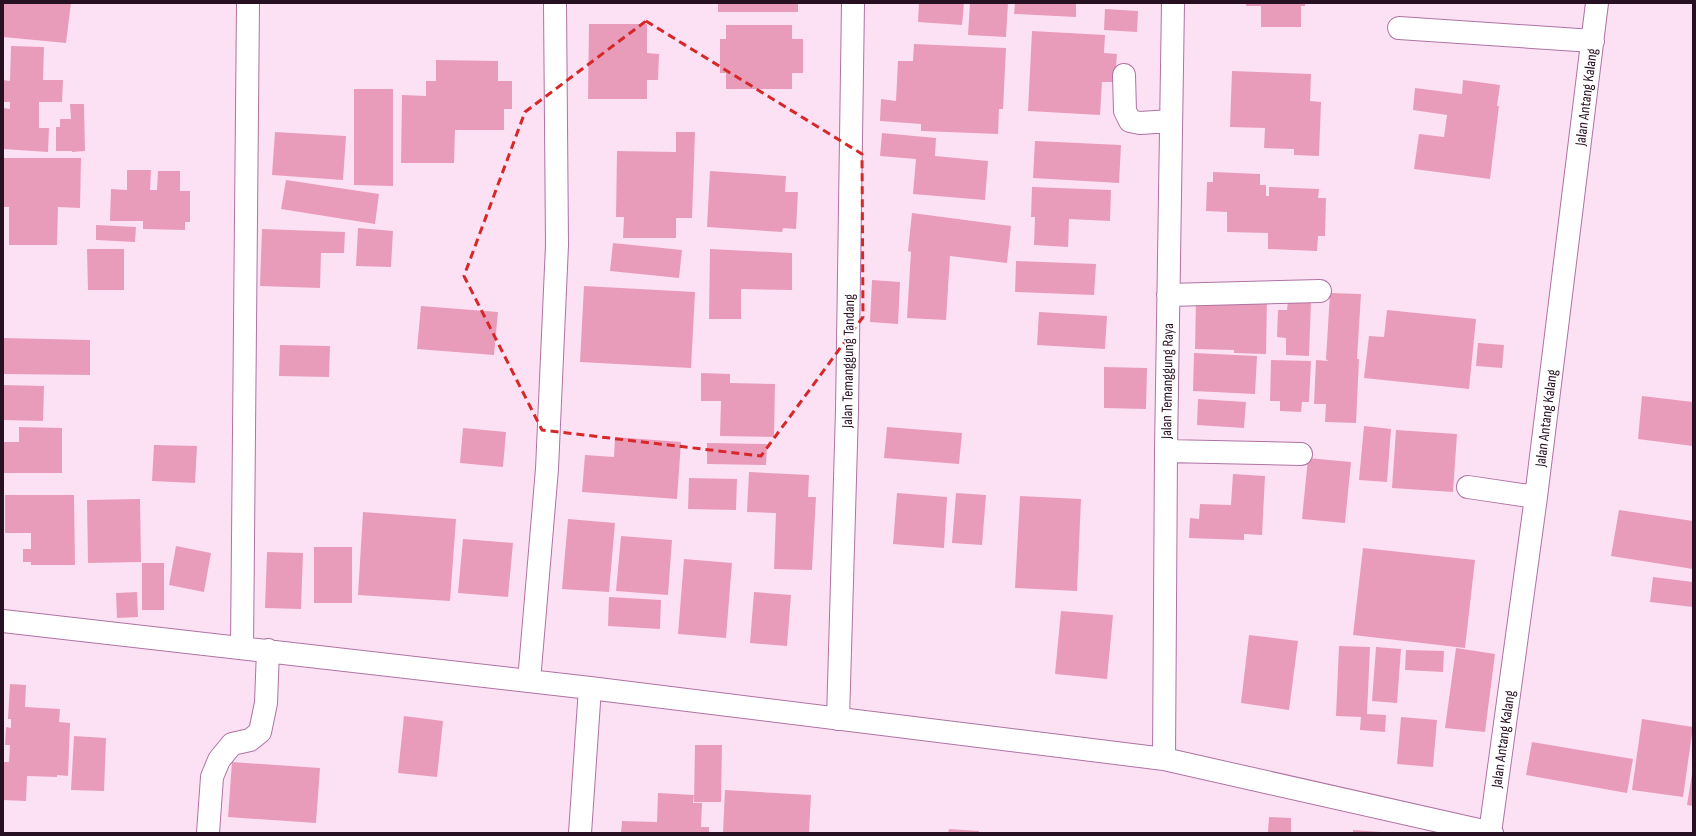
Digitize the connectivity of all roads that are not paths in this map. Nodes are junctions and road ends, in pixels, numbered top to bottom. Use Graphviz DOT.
graph roads {
  1 [pos="248,3"];
  2 [pos="555,3"];
  3 [pos="853,3"];
  4 [pos="1173,3"];
  5 [pos="1597,3"];
  6 [pos="1399,28"];
  7 [pos="1593,41"];
  8 [pos="1124,75"];
  9 [pos="1171,120"];
  10 [pos="1320,291"];
  11 [pos="1168,294"];
  12 [pos="1166,451"];
  13 [pos="1301,454"];
  14 [pos="1468,487"];
  15 [pos="1536,496"];
  16 [pos="3,621"];
  17 [pos="242,647"];
  18 [pos="268,650"];
  19 [pos="529,681"];
  20 [pos="590,688"];
  21 [pos="838,719"];
  22 [pos="1164,760"];
  23 [pos="208,833"];
  24 [pos="580,833"];
  25 [pos="1491,833"];
  1 -- 17 [label="street"];
  2 -- 19 [label="street"];
  3 -- 21 [label="street, Jalan Temanggung Tandang"];
  4 -- 9 [label="street, Jalan Temanggung Raya"];
  5 -- 7 [label="street, Jalan Antang Kalang"];
  6 -- 7 [label="street"];
  7 -- 15 [label="street, Jalan Antang Kalang"];
  8 -- 9 [label="street"];
  9 -- 11 [label="street, Jalan Temanggung Raya"];
  10 -- 11 [label="street"];
  11 -- 12 [label="street, Jalan Temanggung Raya"];
  12 -- 13 [label="street"];
  12 -- 22 [label="street, Jalan Temanggung Raya"];
  14 -- 15 [label="street"];
  15 -- 25 [label="street, Jalan Antang Kalang"];
  16 -- 17 [label="street"];
  17 -- 18 [label="street"];
  18 -- 19 [label="street"];
  18 -- 23 [label="street"];
  19 -- 20 [label="street"];
  20 -- 21 [label="street"];
  20 -- 24 [label="street"];
  21 -- 22 [label="street"];
  22 -- 25 [label="street"];
}
